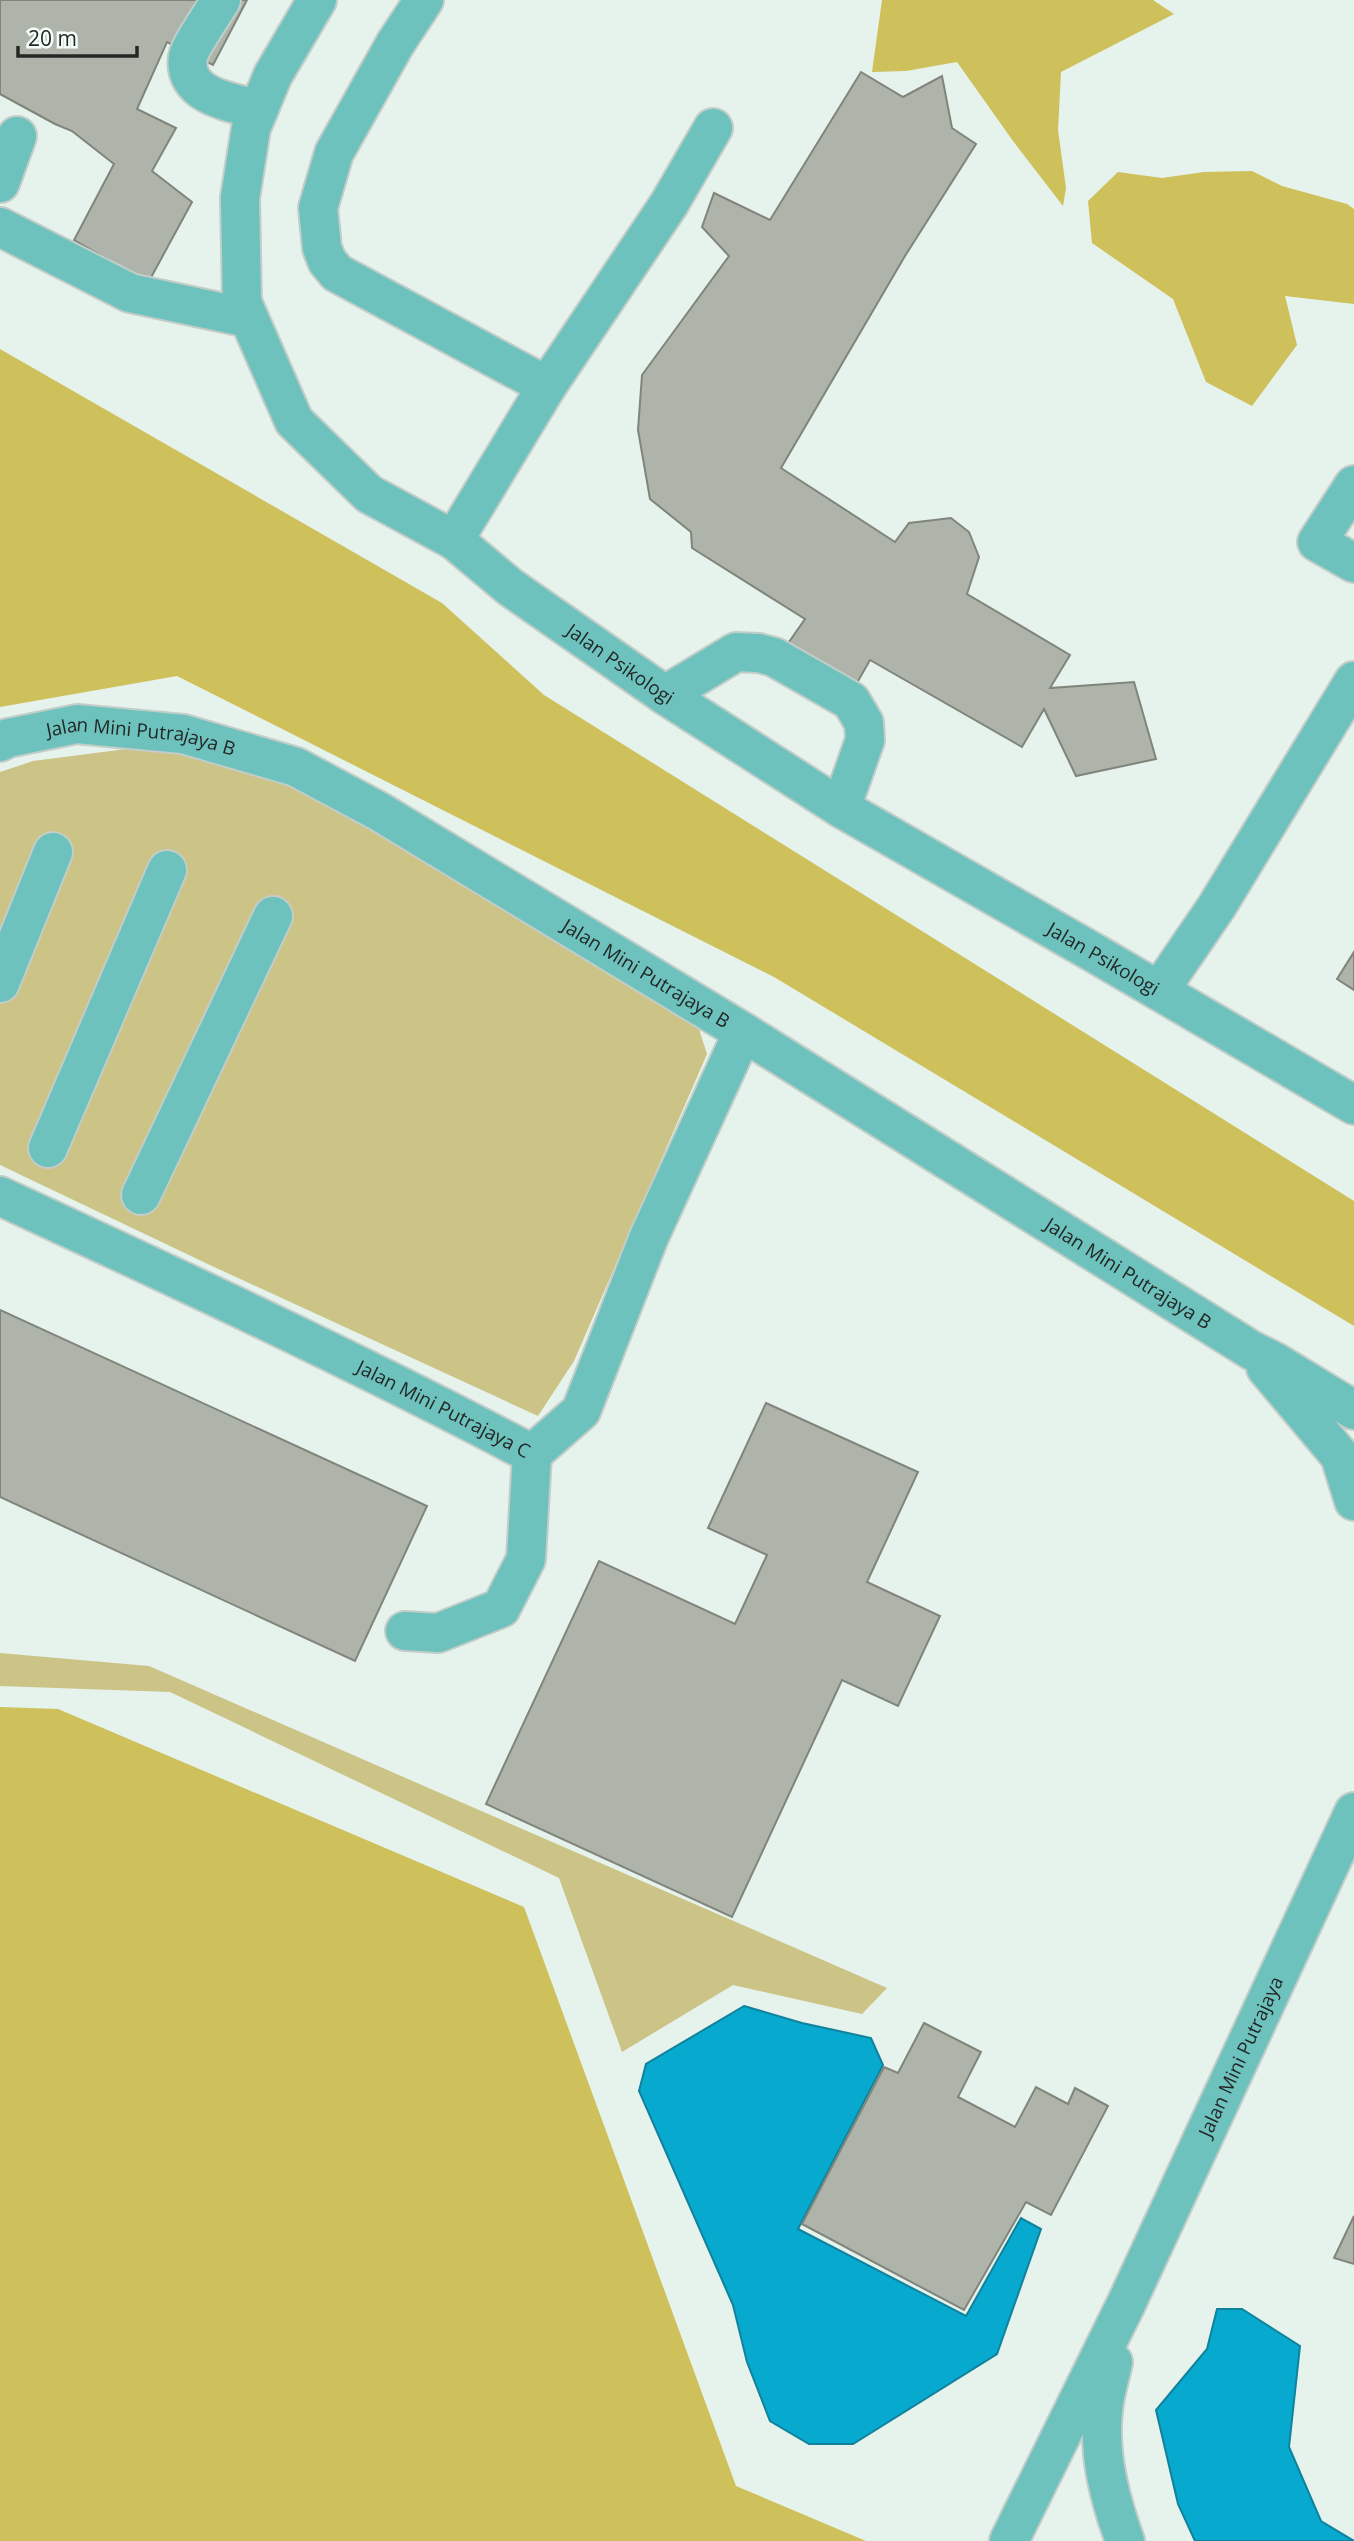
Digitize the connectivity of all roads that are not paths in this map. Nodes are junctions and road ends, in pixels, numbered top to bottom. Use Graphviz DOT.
graph roads {
  1 [pos="221,0"];
  2 [pos="317,0"];
  3 [pos="415,3"];
  4 [pos="259,109"];
  5 [pos="713,128"];
  6 [pos="18,136"];
  7 [pos="0,183"];
  8 [pos="0,227"];
  9 [pos="248,318"];
  10 [pos="547,386"];
  11 [pos="1354,485"];
  12 [pos="454,540"];
  13 [pos="1354,563"];
  14 [pos="1354,681"];
  15 [pos="665,695"];
  16 [pos="0,742"];
  17 [pos="841,808"];
  18 [pos="53,852"];
  19 [pos="167,870"];
  20 [pos="273,916"];
  21 [pos="0,983"];
  22 [pos="1159,990"];
  23 [pos="743,1032"];
  24 [pos="1354,1105"];
  25 [pos="48,1148"];
  26 [pos="141,1195"];
  27 [pos="0,1196"];
  28 [pos="1251,1350"];
  29 [pos="1354,1410"];
  30 [pos="533,1454"];
  31 [pos="1354,1501"];
  32 [pos="405,1631"];
  33 [pos="1354,1812"];
  34 [pos="1127,2302"];
  35 [pos="1009,2541"];
  36 [pos="1125,2541"];
  1 -- 4 [label="street"];
  2 -- 4 [label="street, Jalan Psikologi"];
  3 -- 10 [label="street"];
  4 -- 9 [label="street, Jalan Psikologi"];
  5 -- 10 [label="street"];
  6 -- 7 [label="street"];
  8 -- 9 [label="street"];
  9 -- 12 [label="street, Jalan Psikologi"];
  10 -- 12 [label="street"];
  11 -- 13 [label="street"];
  12 -- 15 [label="street, Jalan Psikologi"];
  14 -- 22 [label="street"];
  15 -- 17 [label="street, Jalan Psikologi"];
  15 -- 17 [label="street"];
  16 -- 23 [label="street, Jalan Mini Putrajaya B"];
  17 -- 22 [label="street, Jalan Psikologi"];
  18 -- 21 [label="street"];
  19 -- 25 [label="street"];
  20 -- 26 [label="street"];
  22 -- 24 [label="street, Jalan Psikologi"];
  23 -- 28 [label="street, Jalan Mini Putrajaya B"];
  23 -- 30 [label="street, Jalan Mini Putrajaya C"];
  27 -- 30 [label="street, Jalan Mini Putrajaya C"];
  28 -- 29 [label="street"];
  28 -- 31 [label="street"];
  30 -- 32 [label="street"];
  33 -- 34 [label="street, Jalan Mini Putrajaya"];
  34 -- 35 [label="street"];
  34 -- 36 [label="street"];
}
